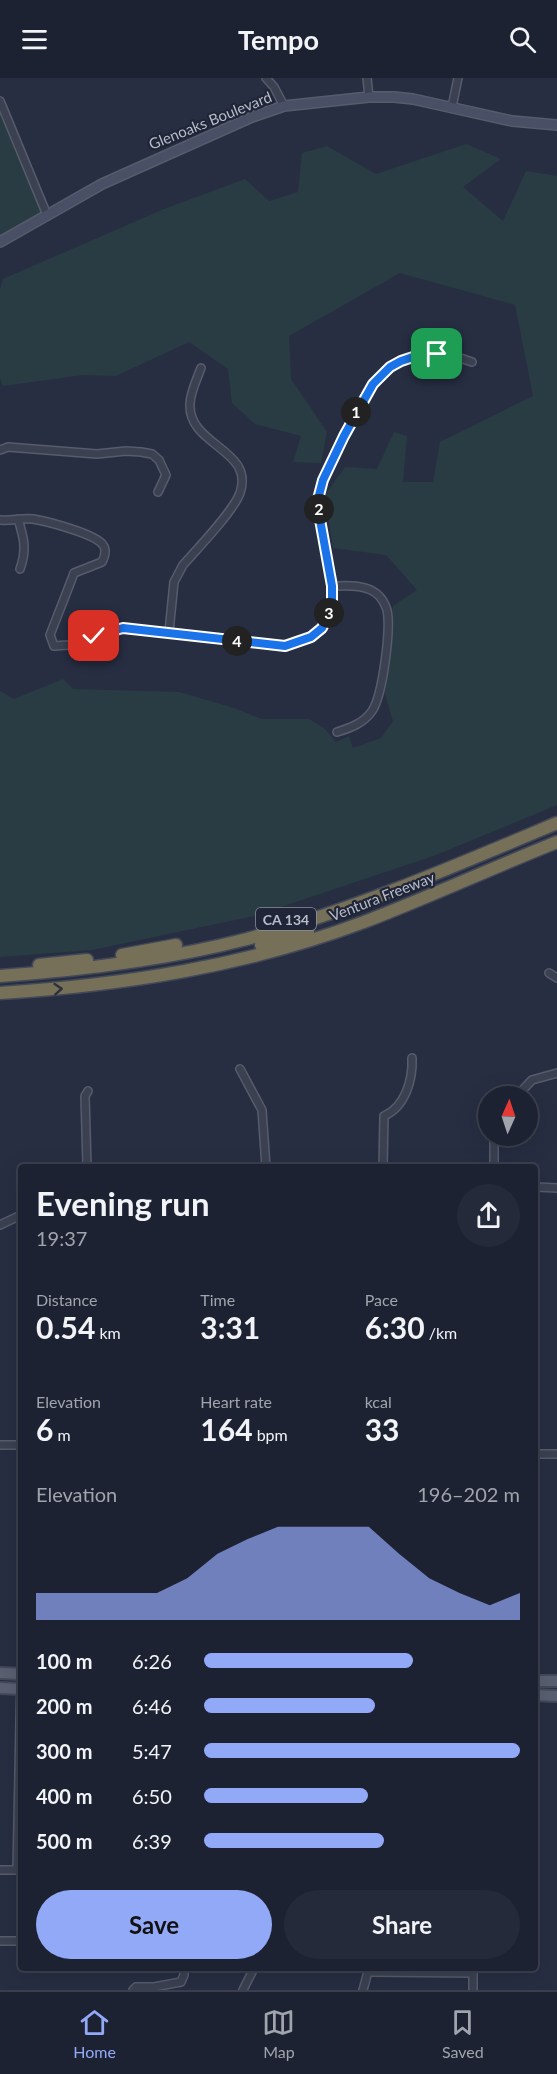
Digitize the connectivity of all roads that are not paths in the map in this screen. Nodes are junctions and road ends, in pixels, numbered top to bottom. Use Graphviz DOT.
graph roads {
  1 [pos="266,78"];
  2 [pos="367,78"];
  3 [pos="458,78"];
  4 [pos="369,97"];
  5 [pos="0,101"];
  6 [pos="284,106"];
  7 [pos="452,107"];
  8 [pos="557,125"];
  9 [pos="47,215"];
  10 [pos="0,243"];
  11 [pos="472,362"];
  12 [pos="201,369"];
  13 [pos="0,450"];
  14 [pos="158,492"];
  15 [pos="18,519"];
  16 [pos="0,520"];
  17 [pos="20,569"];
  18 [pos="332,586"];
  19 [pos="169,632"];
  20 [pos="337,732"];
  21 [pos="557,817"];
  22 [pos="557,823"];
  23 [pos="557,836"];
  24 [pos="557,842"];
  25 [pos="0,968"];
  26 [pos="549,973"];
  27 [pos="164,975"];
  28 [pos="0,976"];
  29 [pos="557,978"];
  30 [pos="0,993"];
  31 [pos="412,1058"];
  32 [pos="240,1069"];
  33 [pos="557,1073"];
  34 [pos="526,1086"];
  35 [pos="88,1091"];
  36 [pos="494,1146"];
  37 [pos="87,1164"];
  38 [pos="266,1164"];
  39 [pos="383,1164"];
  40 [pos="494,1164"];
  41 [pos="538,1187"];
  42 [pos="557,1188"];
  43 [pos="18,1216"];
  44 [pos="0,1225"];
  45 [pos="0,1445"];
  46 [pos="18,1445"];
  47 [pos="538,1454"];
  48 [pos="557,1454"];
  49 [pos="0,1673"];
  50 [pos="18,1674"];
  51 [pos="538,1681"];
  52 [pos="557,1681"];
  53 [pos="0,1688"];
  54 [pos="18,1689"];
  55 [pos="538,1695"];
  56 [pos="557,1696"];
  57 [pos="0,1870"];
  58 [pos="18,1870"];
  59 [pos="0,1941"];
  60 [pos="18,1941"];
  61 [pos="184,1971"];
  62 [pos="252,1971"];
  63 [pos="369,1971"];
  64 [pos="473,1971"];
  65 [pos="133,1990"];
  66 [pos="243,1990"];
  67 [pos="363,1990"];
  68 [pos="472,1990"];
  1 -- 6 [label="street"];
  2 -- 4 [label="street"];
  3 -- 7 [label="street"];
  4 -- 6 [label="street, Glenoaks Boulevard"];
  4 -- 7 [label="street, Glenoaks Boulevard"];
  5 -- 9 [label="street"];
  6 -- 9 [label="street, Glenoaks Boulevard"];
  7 -- 8 [label="street, Glenoaks Boulevard"];
  9 -- 10 [label="street, Glenoaks Boulevard"];
  11 -- 18 [label="street"];
  12 -- 19 [label="street"];
  13 -- 14 [label="street"];
  15 -- 16 [label="street"];
  15 -- 17 [label="street"];
  15 -- 19 [label="street"];
  18 -- 19 [label="street"];
  18 -- 20 [label="street"];
  21 -- 25 [label="highway, Ventura Freeway / CA 134"];
  22 -- 28 [label="highway"];
  23 -- 27 [label="highway"];
  24 -- 27 [label="highway, Ventura Freeway / CA 134"];
  26 -- 29 [label="street"];
  30 -- 27 [label="highway, Ventura Freeway / CA 134, one-way"];
  31 -- 39 [label="street"];
  32 -- 38 [label="street"];
  33 -- 34 [label="street"];
  35 -- 37 [label="street"];
  36 -- 40 [label="street"];
  41 -- 42 [label="street"];
  43 -- 44 [label="street"];
  45 -- 46 [label="street"];
  47 -- 48 [label="street"];
  49 -- 50 [label="main road"];
  51 -- 52 [label="main road"];
  53 -- 54 [label="main road"];
  55 -- 56 [label="main road"];
  57 -- 58 [label="street"];
  59 -- 60 [label="street"];
  61 -- 65 [label="street"];
  62 -- 66 [label="street"];
  63 -- 67 [label="street"];
  64 -- 68 [label="street"];
}
